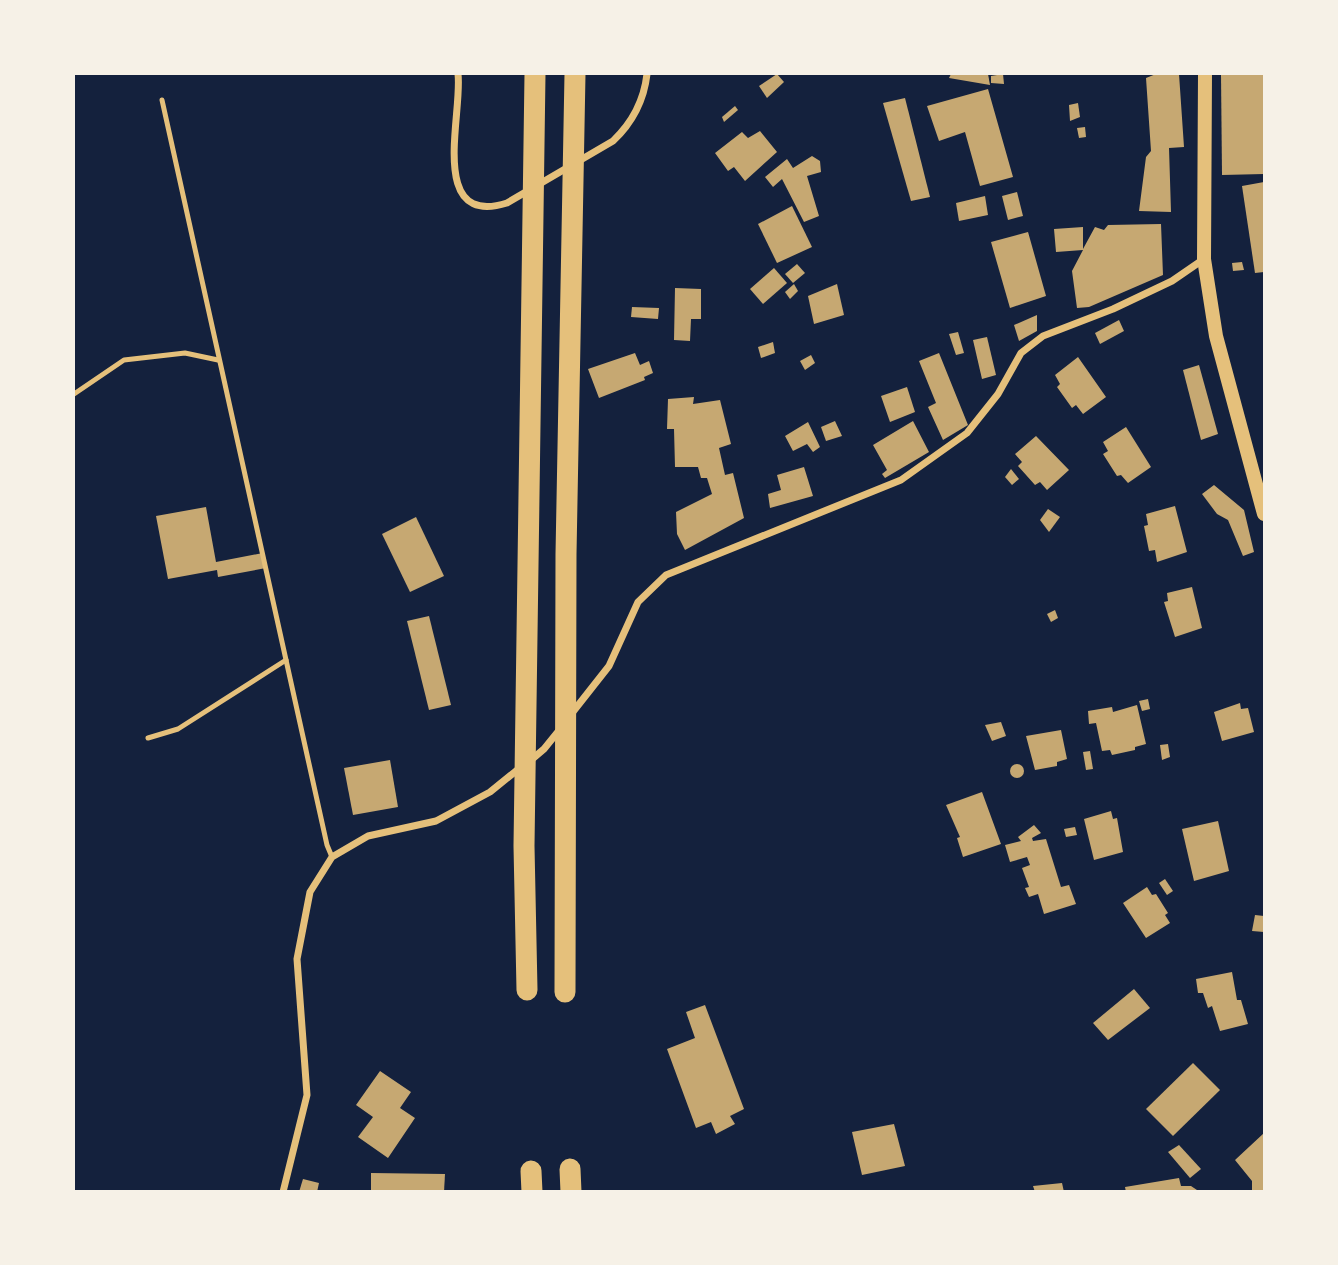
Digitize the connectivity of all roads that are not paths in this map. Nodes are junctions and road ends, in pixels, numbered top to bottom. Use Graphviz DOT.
graph roads {
  1 [pos="458,74"];
  2 [pos="535,74"];
  3 [pos="575,74"];
  4 [pos="647,74"];
  5 [pos="1205,74"];
  6 [pos="162,100"];
  7 [pos="1205,259"];
  8 [pos="218,360"];
  9 [pos="74,394"];
  10 [pos="1265,514"];
  11 [pos="286,660"];
  12 [pos="148,738"];
  13 [pos="332,857"];
  14 [pos="527,990"];
  15 [pos="565,992"];
  16 [pos="570,1169"];
  17 [pos="283,1192"];
  18 [pos="571,1192"];
  1 -- 4 [label="street"];
  2 -- 14 [label="highway"];
  3 -- 15 [label="highway"];
  5 -- 7 [label="main road"];
  6 -- 8 [label="lane"];
  7 -- 10 [label="main road"];
  7 -- 13 [label="street"];
  8 -- 9 [label="lane"];
  8 -- 11 [label="lane"];
  11 -- 12 [label="lane"];
  11 -- 13 [label="lane"];
  13 -- 17 [label="street"];
  16 -- 18 [label="highway"];
}
